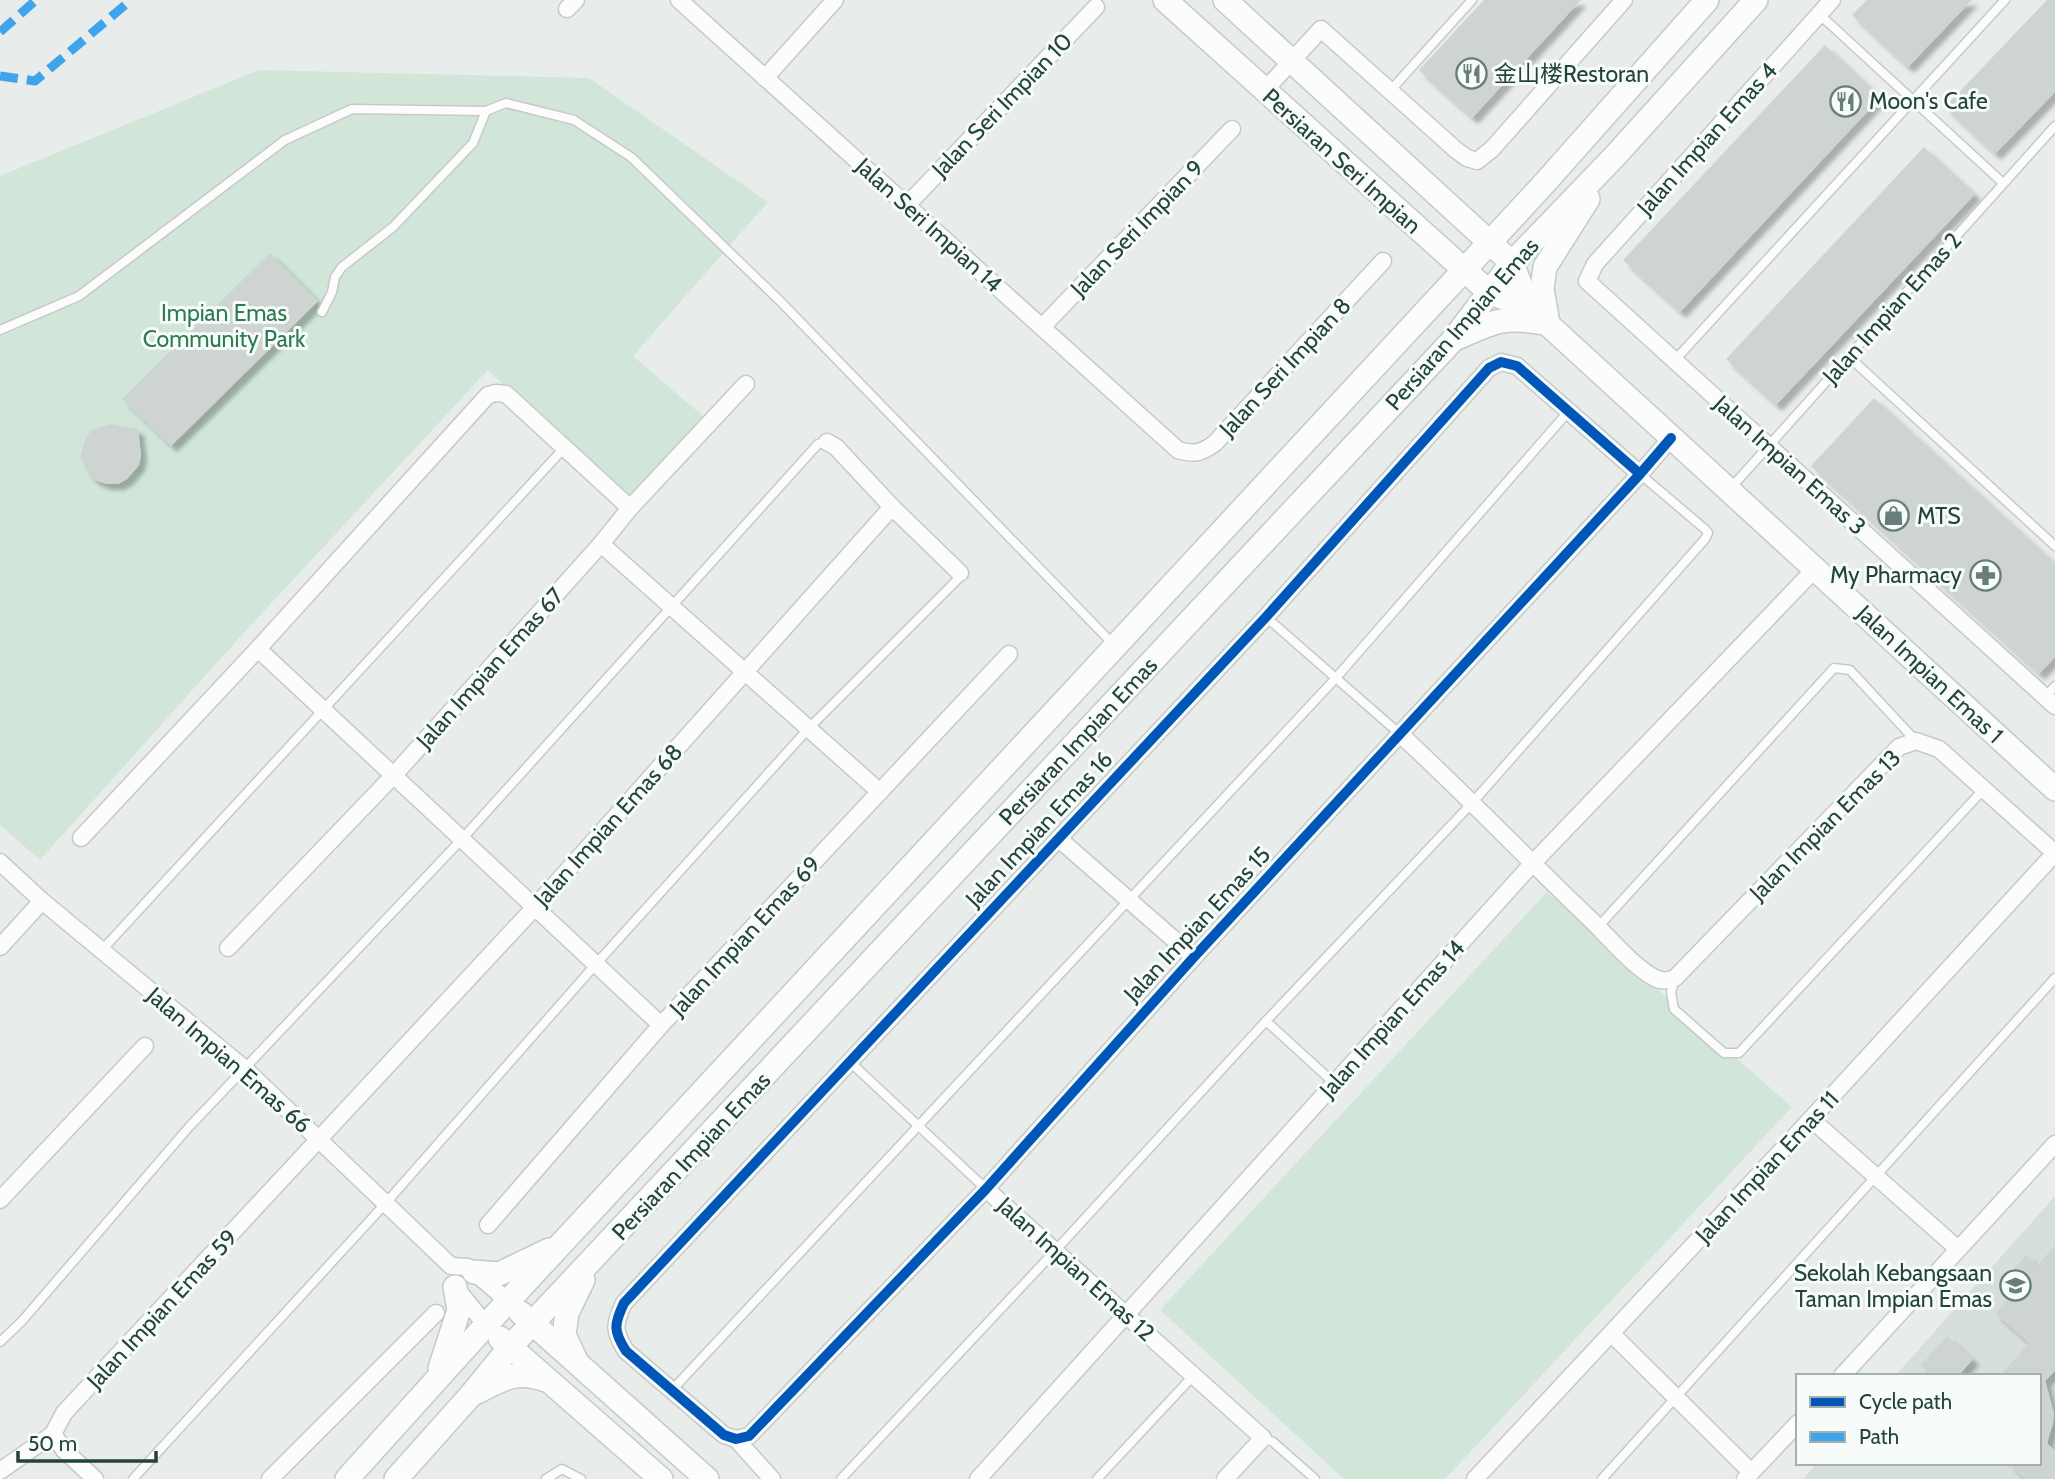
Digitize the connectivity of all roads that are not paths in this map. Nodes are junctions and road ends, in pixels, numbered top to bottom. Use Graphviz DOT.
graph roads {
  1 [pos="679,0"];
  2 [pos="835,0"];
  3 [pos="1225,0"];
  4 [pos="1472,0"];
  5 [pos="1624,0"];
  6 [pos="1707,0"];
  7 [pos="1756,0"];
  8 [pos="1832,0"];
  9 [pos="2005,0"];
  10 [pos="1178,4"];
  11 [pos="1096,7"];
  12 [pos="1819,14"];
  13 [pos="1291,61"];
  14 [pos="765,78"];
  15 [pos="1264,91"];
  16 [pos="1390,91"];
  17 [pos="1911,100"];
  18 [pos="486,111"];
  19 [pos="2055,126"];
  20 [pos="1232,129"];
  21 [pos="1615,156"];
  22 [pos="2003,183"];
  23 [pos="908,204"];
  24 [pos="1489,242"];
  25 [pos="1383,261"];
  26 [pos="1512,263"];
  27 [pos="1464,270"];
  28 [pos="1587,281"];
  29 [pos="1490,293"];
  30 [pos="1530,307"];
  31 [pos="322,312"];
  32 [pos="1548,323"];
  33 [pos="1042,327"];
  34 [pos="0,330"];
  35 [pos="1451,341"];
  36 [pos="1848,356"];
  37 [pos="1675,360"];
  38 [pos="746,384"];
  39 [pos="1568,412"];
  40 [pos="1671,438"];
  41 [pos="827,442"];
  42 [pos="1769,446"];
  43 [pos="565,447"];
  44 [pos="1178,450"];
  45 [pos="1640,474"];
  46 [pos="1730,490"];
  47 [pos="892,507"];
  48 [pos="630,508"];
  49 [pos="601,544"];
  50 [pos="2055,546"];
  51 [pos="1815,569"];
  52 [pos="960,573"];
  53 [pos="671,606"];
  54 [pos="1266,617"];
  55 [pos="1116,647"];
  56 [pos="258,649"];
  57 [pos="1009,654"];
  58 [pos="744,671"];
  59 [pos="1335,679"];
  60 [pos="2052,696"];
  61 [pos="324,710"];
  62 [pos="809,728"];
  63 [pos="1401,735"];
  64 [pos="1916,741"];
  65 [pos="394,775"];
  66 [pos="1984,789"];
  67 [pos="2055,789"];
  68 [pos="880,792"];
  69 [pos="1473,802"];
  70 [pos="81,838"];
  71 [pos="462,839"];
  72 [pos="1059,839"];
  73 [pos="2055,853"];
  74 [pos="0,862"];
  75 [pos="1532,864"];
  76 [pos="1130,900"];
  77 [pos="41,901"];
  78 [pos="535,907"];
  79 [pos="1598,927"];
  80 [pos="0,947"];
  81 [pos="228,947"];
  82 [pos="102,950"];
  83 [pos="1194,957"];
  84 [pos="596,964"];
  85 [pos="1675,978"];
  86 [pos="2055,978"];
  87 [pos="1266,1021"];
  88 [pos="661,1025"];
  89 [pos="145,1046"];
  90 [pos="849,1061"];
  91 [pos="245,1069"];
  92 [pos="1334,1083"];
  93 [pos="1811,1119"];
  94 [pos="918,1125"];
  95 [pos="320,1140"];
  96 [pos="2055,1144"];
  97 [pos="1876,1176"];
  98 [pos="986,1189"];
  99 [pos="0,1200"];
  100 [pos="385,1203"];
  101 [pos="488,1225"];
  102 [pos="564,1243"];
  103 [pos="1958,1249"];
  104 [pos="1054,1252"];
  105 [pos="592,1261"];
  106 [pos="460,1275"];
  107 [pos="508,1301"];
  108 [pos="436,1313"];
  109 [pos="1127,1314"];
  110 [pos="533,1324"];
  111 [pos="486,1325"];
  112 [pos="1612,1334"];
  113 [pos="0,1342"];
  114 [pos="510,1347"];
  115 [pos="578,1364"];
  116 [pos="1844,1374"];
  117 [pos="1195,1375"];
  118 [pos="436,1380"];
  119 [pos="551,1382"];
  120 [pos="673,1389"];
  121 [pos="471,1395"];
  122 [pos="1677,1398"];
  123 [pos="1796,1425"];
  124 [pos="53,1434"];
  125 [pos="743,1438"];
  126 [pos="1263,1438"];
  127 [pos="0,1471"];
  128 [pos="1748,1476"];
  129 [pos="95,1479"];
  130 [pos="133,1479"];
  131 [pos="270,1479"];
  132 [pos="347,1479"];
  133 [pos="396,1479"];
  134 [pos="546,1479"];
  135 [pos="582,1479"];
  136 [pos="661,1479"];
  137 [pos="707,1479"];
  138 [pos="772,1479"];
  139 [pos="841,1479"];
  140 [pos="978,1479"];
  141 [pos="1097,1479"];
  142 [pos="1225,1479"];
  143 [pos="1315,1479"];
  144 [pos="1475,1479"];
  145 [pos="1602,1479"];
  1 -- 14 [label="street, Jalan Seri Impian 14"];
  2 -- 14 [label="street"];
  3 -- 13 [label="main road, Persiaran Seri Impian"];
  4 -- 16 [label="lane"];
  5 -- 16 [label="street"];
  6 -- 24 [label="main road, Persiaran Impian Emas"];
  7 -- 21 [label="main road, Persiaran Impian Emas"];
  8 -- 12 [label="street, Jalan Impian Emas 4"];
  9 -- 17 [label="lane"];
  10 -- 15 [label="main road, Persiaran Seri Impian"];
  11 -- 23 [label="street, Jalan Seri Impian 10"];
  12 -- 17 [label="lane"];
  12 -- 28 [label="street, Jalan Impian Emas 4"];
  13 -- 15 [label="street"];
  13 -- 16 [label="street"];
  13 -- 24 [label="main road, Persiaran Seri Impian"];
  14 -- 23 [label="street, Jalan Seri Impian 14"];
  15 -- 27 [label="main road, Persiaran Seri Impian"];
  17 -- 22 [label="lane"];
  17 -- 37 [label="lane"];
  18 -- 31 [label="lane"];
  18 -- 34 [label="lane"];
  18 -- 55 [label="lane"];
  19 -- 22 [label="lane, Jalan Impian Emas 2"];
  20 -- 33 [label="street, Jalan Seri Impian 9"];
  21 -- 26 [label="main road, Persiaran Impian Emas"];
  21 -- 32 [label="main road"];
  22 -- 36 [label="lane, Jalan Impian Emas 2"];
  23 -- 33 [label="street, Jalan Seri Impian 14"];
  24 -- 26 [label="main road, Persiaran Seri Impian"];
  24 -- 27 [label="main road, Persiaran Impian Emas"];
  25 -- 44 [label="street, Jalan Seri Impian 8"];
  26 -- 29 [label="main road, Persiaran Impian Emas"];
  26 -- 30 [label="main road, Jalan Impian Emas 1"];
  27 -- 29 [label="main road, Persiaran Seri Impian"];
  27 -- 55 [label="main road, Persiaran Impian Emas"];
  28 -- 37 [label="street, Jalan Impian Emas 3"];
  29 -- 30 [label="main road, Persiaran Seri Impian"];
  29 -- 35 [label="main road, Persiaran Impian Emas"];
  30 -- 32 [label="main road, Jalan Impian Emas 1"];
  32 -- 35 [label="main road"];
  32 -- 40 [label="main road, Jalan Impian Emas 1"];
  33 -- 44 [label="street, Jalan Seri Impian 14"];
  35 -- 105 [label="main road, Persiaran Impian Emas"];
  36 -- 42 [label="lane, Jalan Impian Emas 2"];
  36 -- 50 [label="lane"];
  37 -- 42 [label="street, Jalan Impian Emas 3"];
  38 -- 48 [label="street, Jalan Impian Emas 67"];
  39 -- 45 [label="street, Jalan Impian Emas 16"];
  39 -- 54 [label="street, Jalan Impian Emas 16"];
  39 -- 59 [label="lane"];
  40 -- 45 [label="street, Jalan Impian Emas 15"];
  40 -- 46 [label="main road, Jalan Impian Emas 1"];
  41 -- 47 [label="street"];
  41 -- 53 [label="lane"];
  42 -- 46 [label="lane, Jalan Impian Emas 2"];
  42 -- 60 [label="street, Jalan Impian Emas 3"];
  43 -- 48 [label="street"];
  43 -- 56 [label="street"];
  43 -- 61 [label="lane"];
  45 -- 63 [label="street, Jalan Impian Emas 15"];
  45 -- 69 [label="lane"];
  46 -- 51 [label="main road, Jalan Impian Emas 1"];
  47 -- 52 [label="street"];
  47 -- 58 [label="street, Jalan Impian Emas 68"];
  48 -- 49 [label="street, Jalan Impian Emas 67"];
  49 -- 53 [label="street"];
  49 -- 65 [label="street, Jalan Impian Emas 67"];
  51 -- 67 [label="main road, Jalan Impian Emas 1"];
  51 -- 75 [label="street, Jalan Impian Emas 14"];
  52 -- 62 [label="lane"];
  53 -- 58 [label="street"];
  53 -- 71 [label="lane"];
  54 -- 59 [label="lane"];
  54 -- 72 [label="street, Jalan Impian Emas 16"];
  55 -- 102 [label="main road, Persiaran Impian Emas"];
  56 -- 61 [label="street"];
  56 -- 70 [label="street"];
  57 -- 68 [label="street, Jalan Impian Emas 69"];
  58 -- 62 [label="street"];
  58 -- 78 [label="street, Jalan Impian Emas 68"];
  59 -- 63 [label="lane"];
  59 -- 76 [label="lane"];
  61 -- 65 [label="street"];
  61 -- 82 [label="lane"];
  62 -- 68 [label="street"];
  62 -- 84 [label="lane"];
  63 -- 69 [label="street"];
  63 -- 83 [label="street, Jalan Impian Emas 15"];
  64 -- 66 [label="street, Jalan Impian Emas 13"];
  64 -- 79 [label="lane"];
  64 -- 85 [label="street, Jalan Impian Emas 13"];
  65 -- 71 [label="street"];
  65 -- 81 [label="street, Jalan Impian Emas 67"];
  66 -- 73 [label="street, Jalan Impian Emas 13"];
  66 -- 85 [label="lane"];
  68 -- 88 [label="street, Jalan Impian Emas 69"];
  69 -- 75 [label="street"];
  69 -- 87 [label="lane"];
  71 -- 78 [label="street"];
  71 -- 91 [label="lane"];
  72 -- 76 [label="street"];
  72 -- 90 [label="street, Jalan Impian Emas 16"];
  73 -- 93 [label="street, Jalan Impian Emas 11"];
  74 -- 77 [label="street, Jalan Impian Emas 66"];
  75 -- 79 [label="street"];
  75 -- 92 [label="street, Jalan Impian Emas 14"];
  76 -- 83 [label="street"];
  76 -- 94 [label="lane"];
  77 -- 80 [label="street"];
  77 -- 82 [label="street, Jalan Impian Emas 66"];
  78 -- 84 [label="street"];
  78 -- 95 [label="street, Jalan Impian Emas 68"];
  79 -- 85 [label="street"];
  82 -- 91 [label="street, Jalan Impian Emas 66"];
  83 -- 98 [label="street, Jalan Impian Emas 15"];
  84 -- 88 [label="street"];
  84 -- 100 [label="lane"];
  86 -- 97 [label="lane"];
  87 -- 92 [label="lane"];
  87 -- 104 [label="lane"];
  88 -- 101 [label="street, Jalan Impian Emas 69"];
  89 -- 99 [label="street"];
  90 -- 94 [label="lane, Jalan Impian Emas 12"];
  90 -- 120 [label="street, Jalan Impian Emas 16"];
  91 -- 95 [label="street, Jalan Impian Emas 66"];
  91 -- 113 [label="lane"];
  92 -- 109 [label="street, Jalan Impian Emas 14"];
  93 -- 97 [label="street"];
  93 -- 112 [label="street, Jalan Impian Emas 11"];
  94 -- 98 [label="lane, Jalan Impian Emas 12"];
  94 -- 120 [label="lane"];
  95 -- 100 [label="street, Jalan Impian Emas 66"];
  95 -- 124 [label="street, Jalan Impian Emas 59"];
  96 -- 103 [label="street"];
  97 -- 103 [label="street"];
  97 -- 122 [label="lane"];
  98 -- 104 [label="street, Jalan Impian Emas 12"];
  98 -- 125 [label="street, Jalan Impian Emas 15"];
  100 -- 106 [label="street, Jalan Impian Emas 66"];
  100 -- 130 [label="lane"];
  102 -- 106 [label="main road"];
  102 -- 107 [label="main road, Persiaran Impian Emas"];
  103 -- 116 [label="street"];
  104 -- 109 [label="street, Jalan Impian Emas 12"];
  104 -- 139 [label="lane"];
  105 -- 110 [label="main road, Persiaran Impian Emas"];
  105 -- 115 [label="main road"];
  106 -- 107 [label="street, Jalan Impian Emas 66"];
  106 -- 111 [label="street, Jalan Impian Emas 66"];
  106 -- 118 [label="main road"];
  107 -- 110 [label="main road"];
  107 -- 111 [label="main road, Persiaran Impian Emas"];
  108 -- 131 [label="street"];
  109 -- 117 [label="street, Jalan Impian Emas 12"];
  109 -- 140 [label="street, Jalan Impian Emas 14"];
  110 -- 114 [label="main road, Persiaran Impian Emas"];
  110 -- 115 [label="main road"];
  111 -- 114 [label="main road"];
  111 -- 118 [label="main road, Persiaran Impian Emas"];
  112 -- 122 [label="street"];
  112 -- 144 [label="street, Jalan Impian Emas 11"];
  114 -- 119 [label="main road"];
  114 -- 121 [label="main road, Persiaran Impian Emas"];
  115 -- 137 [label="main road"];
  117 -- 126 [label="street, Jalan Impian Emas 12"];
  117 -- 141 [label="lane"];
  118 -- 132 [label="main road, Persiaran Impian Emas"];
  119 -- 121 [label="main road"];
  119 -- 136 [label="main road"];
  120 -- 125 [label="street, Jalan Impian Emas 16"];
  121 -- 133 [label="main road, Persiaran Impian Emas"];
  122 -- 128 [label="street"];
  122 -- 145 [label="lane"];
  123 -- 128 [label="street"];
  124 -- 127 [label="street, Jalan Impian Emas 59"];
  124 -- 129 [label="street"];
  125 -- 138 [label="street, Jalan Impian Emas 16"];
  126 -- 142 [label="street"];
  126 -- 143 [label="lane"];
  134 -- 135 [label="lane"];
}
